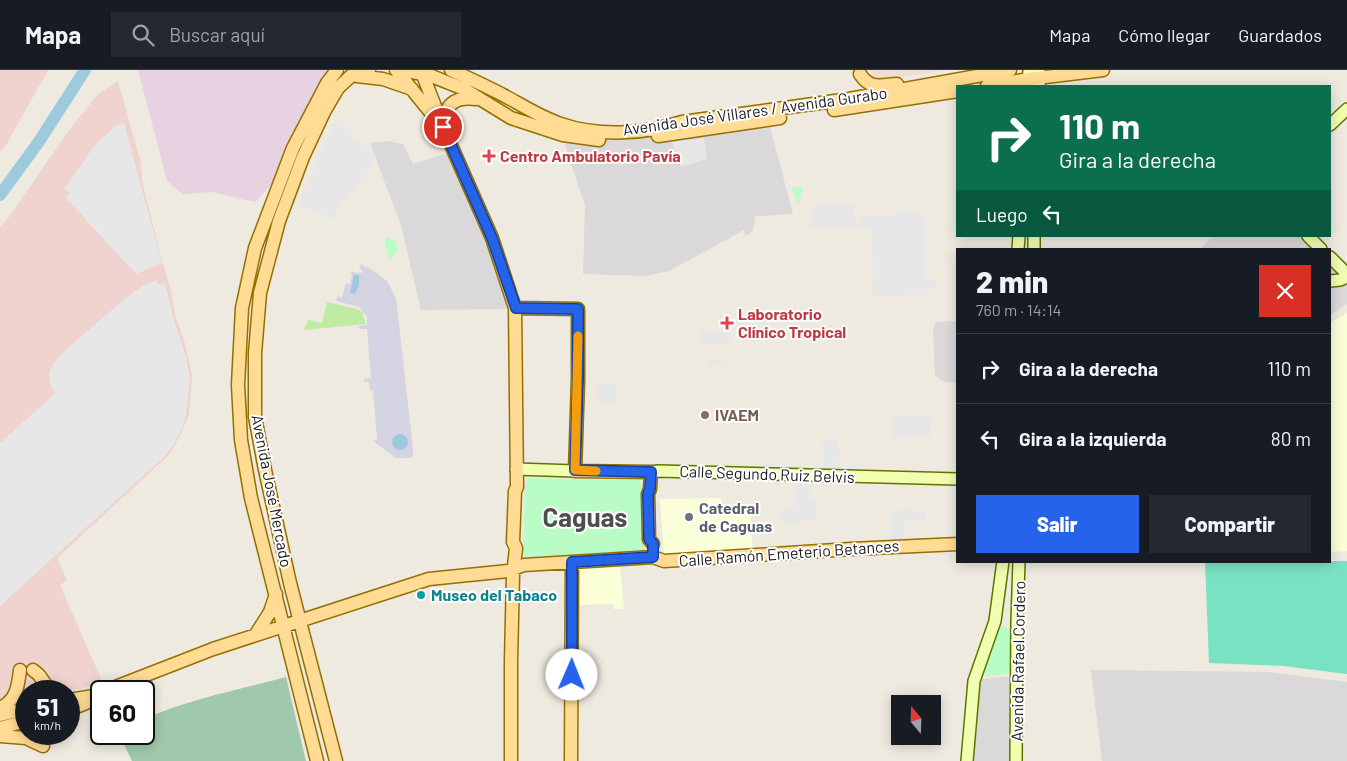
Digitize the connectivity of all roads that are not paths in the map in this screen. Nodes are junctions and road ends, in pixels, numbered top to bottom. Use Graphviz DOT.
graph roads {
  1 [pos="332,70"];
  2 [pos="337,70"];
  3 [pos="369,70"];
  4 [pos="398,70"];
  5 [pos="451,70"];
  6 [pos="1010,70"];
  7 [pos="1102,70"];
  8 [pos="422,72"];
  9 [pos="992,72"];
  10 [pos="1077,73"];
  11 [pos="860,74"];
  12 [pos="352,75"];
  13 [pos="1034,78"];
  14 [pos="327,83"];
  15 [pos="993,85"];
  16 [pos="1057,85"];
  17 [pos="950,87"];
  18 [pos="412,90"];
  19 [pos="479,99"];
  20 [pos="849,99"];
  21 [pos="1347,109"];
  22 [pos="805,114"];
  23 [pos="1331,124"];
  24 [pos="443,127"];
  25 [pos="1309,237"];
  26 [pos="1320,248"];
  27 [pos="1331,262"];
  28 [pos="1342,279"];
  29 [pos="516,308"];
  30 [pos="516,469"];
  31 [pos="575,470"];
  32 [pos="651,472"];
  33 [pos="956,479"];
  34 [pos="956,544"];
  35 [pos="653,557"];
  36 [pos="572,562"];
  37 [pos="1003,563"];
  38 [pos="1019,563"];
  39 [pos="515,567"];
  40 [pos="276,594"];
  41 [pos="300,621"];
  42 [pos="284,624"];
  43 [pos="256,634"];
  44 [pos="22,680"];
  45 [pos="42,680"];
  46 [pos="132,680"];
  47 [pos="15,697"];
  48 [pos="0,708"];
  49 [pos="15,712"];
  50 [pos="0,715"];
  51 [pos="15,724"];
  52 [pos="0,728"];
  53 [pos="0,736"];
  54 [pos="43,746"];
  55 [pos="317,761"];
  56 [pos="336,761"];
  57 [pos="510,761"];
  58 [pos="571,761"];
  59 [pos="967,761"];
  60 [pos="1016,761"];
  1 -- 14 [label="main road"];
  2 -- 14 [label="main road, Avenida José Mercado"];
  3 -- 12 [label="main road"];
  4 -- 8 [label="main road"];
  4 -- 18 [label="main road"];
  5 -- 20 [label="main road, Avenida José Villares / Avenida Gurabo"];
  6 -- 9 [label="main road, Avenida José Villares / Avenida Gurabo"];
  7 -- 10 [label="main road"];
  8 -- 19 [label="main road, Avenida José Villares / Avenida Gurabo"];
  8 -- 24 [label="main road"];
  9 -- 17 [label="main road, Avenida José Villares / Avenida Gurabo"];
  10 -- 13 [label="main road"];
  10 -- 16 [label="main road"];
  11 -- 17 [label="main road"];
  12 -- 18 [label="main road"];
  12 -- 41 [label="main road, Avenida José Mercado"];
  13 -- 15 [label="main road"];
  14 -- 40 [label="main road, Avenida José Mercado"];
  17 -- 20 [label="main road, Avenida José Villares / Avenida Gurabo"];
  17 -- 22 [label="main road, Avenida José Villares / Avenida Gurabo"];
  18 -- 24 [label="main road"];
  19 -- 22 [label="main road, Avenida José Villares / Avenida Gurabo"];
  19 -- 24 [label="main road"];
  20 -- 22 [label="main road"];
  21 -- 23 [label="street"];
  24 -- 29 [label="main road"];
  25 -- 26 [label="street"];
  27 -- 28 [label="street"];
  29 -- 30 [label="main road"];
  29 -- 31 [label="main road"];
  30 -- 31 [label="street, Calle Segundo Ruiz Belvis"];
  30 -- 39 [label="main road"];
  31 -- 32 [label="main road, Calle Segundo Ruiz Belvis"];
  32 -- 33 [label="street, Calle Segundo Ruiz Belvis"];
  32 -- 35 [label="main road"];
  34 -- 35 [label="main road, Calle Ramón Emeterio Betances"];
  35 -- 36 [label="main road, Calle Ramón Emeterio Betances"];
  36 -- 39 [label="main road, Calle Ramón Emeterio Betances"];
  36 -- 58 [label="main road"];
  37 -- 59 [label="street, Avenida Rafael Cordero"];
  38 -- 60 [label="street, Avenida Rafael Cordero"];
  39 -- 41 [label="main road, Calle Ramón Emeterio Betances"];
  39 -- 57 [label="main road"];
  40 -- 42 [label="main road, Avenida José Mercado"];
  40 -- 43 [label="main road"];
  41 -- 42 [label="main road, Calle Ramón Emeterio Betances"];
  41 -- 56 [label="main road, Avenida José Mercado"];
  42 -- 43 [label="main road, Calle Ramón Emeterio Betances"];
  42 -- 55 [label="main road, Avenida José Mercado"];
  43 -- 46 [label="main road, Calle Ramón Emeterio Betances"];
  44 -- 45 [label="main road"];
  47 -- 48 [label="main road"];
  49 -- 50 [label="main road"];
  51 -- 52 [label="main road"];
  53 -- 54 [label="main road"];
}
